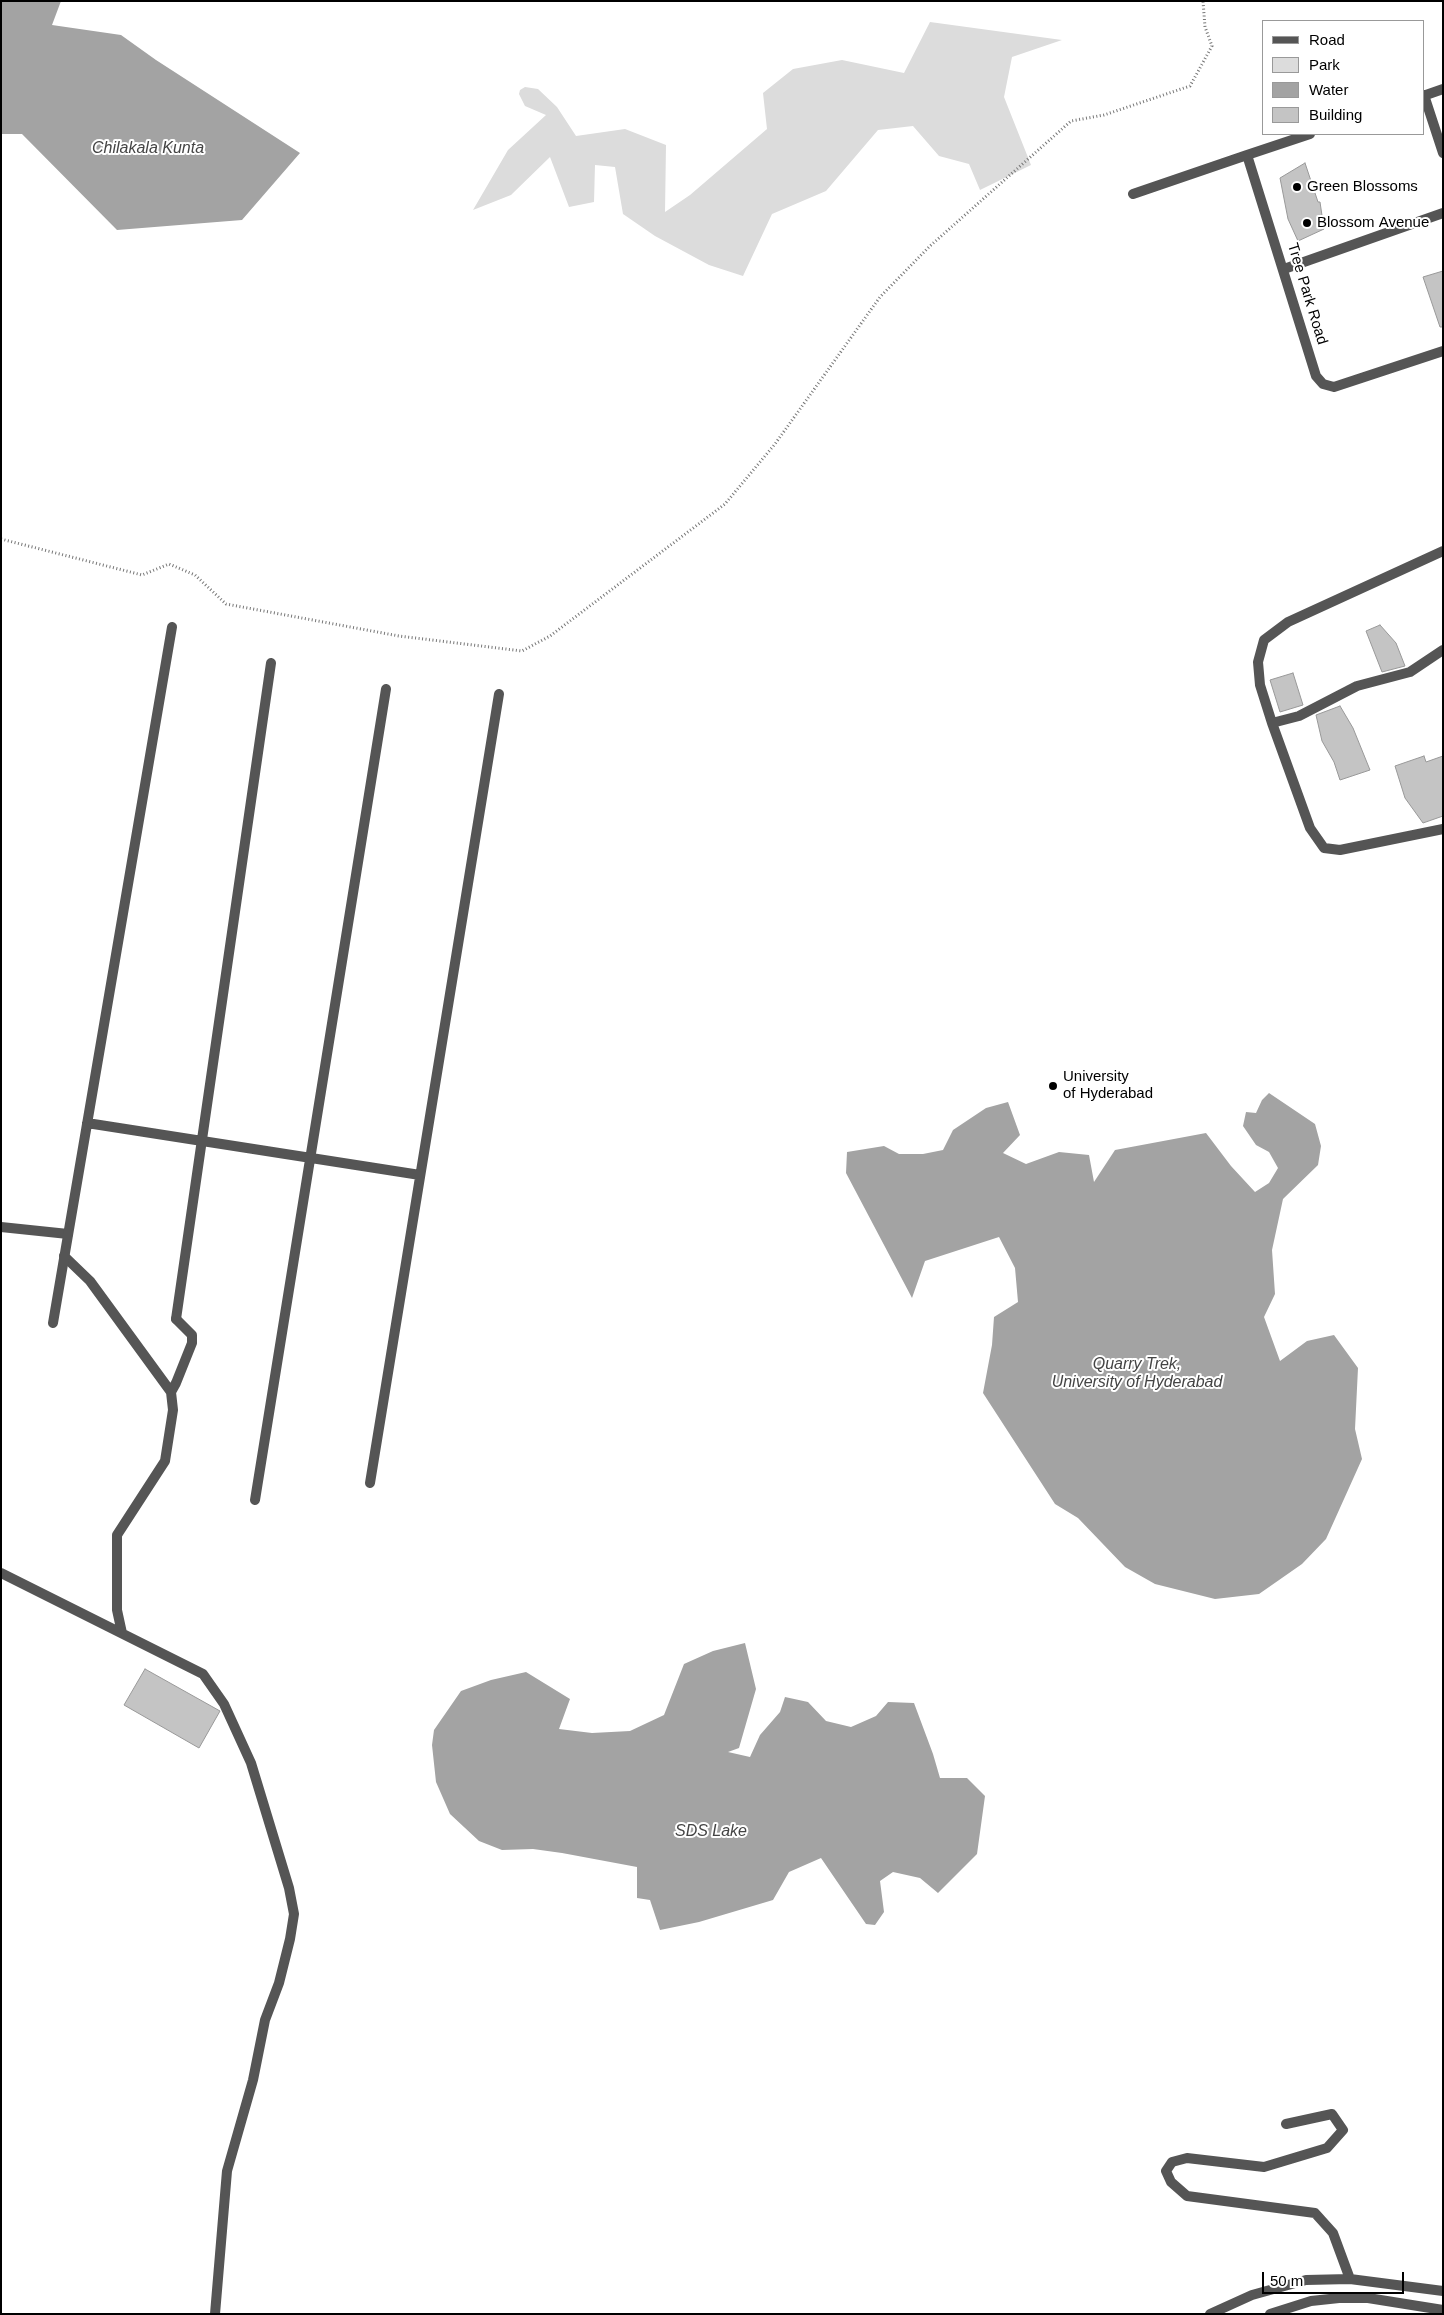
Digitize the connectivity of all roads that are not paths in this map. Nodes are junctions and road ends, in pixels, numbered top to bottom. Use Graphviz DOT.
graph roads {
  1 [pos="1443,89"];
  2 [pos="1424,96"];
  3 [pos="1424,99"];
  4 [pos="1307,135"];
  5 [pos="1443,153"];
  6 [pos="1247,155"];
  7 [pos="1133,194"];
  8 [pos="1443,213"];
  9 [pos="1284,269"];
  10 [pos="1443,351"];
  11 [pos="1443,551"];
  12 [pos="172,627"];
  13 [pos="1443,650"];
  14 [pos="271,663"];
  15 [pos="386,689"];
  16 [pos="499,694"];
  17 [pos="1272,722"];
  18 [pos="1443,828"];
  19 [pos="87,1124"];
  20 [pos="202,1140"];
  21 [pos="310,1156"];
  22 [pos="420,1175"];
  23 [pos="1,1227"];
  24 [pos="68,1234"];
  25 [pos="64,1256"];
  26 [pos="53,1323"];
  27 [pos="170,1392"];
  28 [pos="370,1483"];
  29 [pos="255,1500"];
  30 [pos="1,1573"];
  31 [pos="122,1633"];
  32 [pos="1286,2124"];
  33 [pos="1350,2279"];
  34 [pos="1443,2292"];
  35 [pos="1443,2310"];
  36 [pos="215,2314"];
  37 [pos="1210,2314"];
  38 [pos="1270,2314"];
  1 -- 2 [label="street"];
  3 -- 5 [label="street"];
  4 -- 6 [label="street"];
  6 -- 7 [label="street"];
  6 -- 9 [label="street, Tree Park Road"];
  8 -- 9 [label="street"];
  9 -- 10 [label="street, Tree Park Road"];
  11 -- 17 [label="street"];
  12 -- 19 [label="street"];
  13 -- 17 [label="street"];
  14 -- 20 [label="street"];
  15 -- 21 [label="street"];
  16 -- 22 [label="street"];
  17 -- 18 [label="street"];
  19 -- 20 [label="street"];
  19 -- 24 [label="street"];
  20 -- 21 [label="street"];
  20 -- 27 [label="street"];
  21 -- 22 [label="street"];
  21 -- 29 [label="street"];
  22 -- 28 [label="street"];
  23 -- 24 [label="street"];
  24 -- 25 [label="street"];
  25 -- 26 [label="street"];
  25 -- 27 [label="street"];
  27 -- 31 [label="street"];
  30 -- 31 [label="street"];
  31 -- 36 [label="street"];
  32 -- 33 [label="street"];
  33 -- 34 [label="street"];
  33 -- 37 [label="street"];
  35 -- 38 [label="street"];
}
